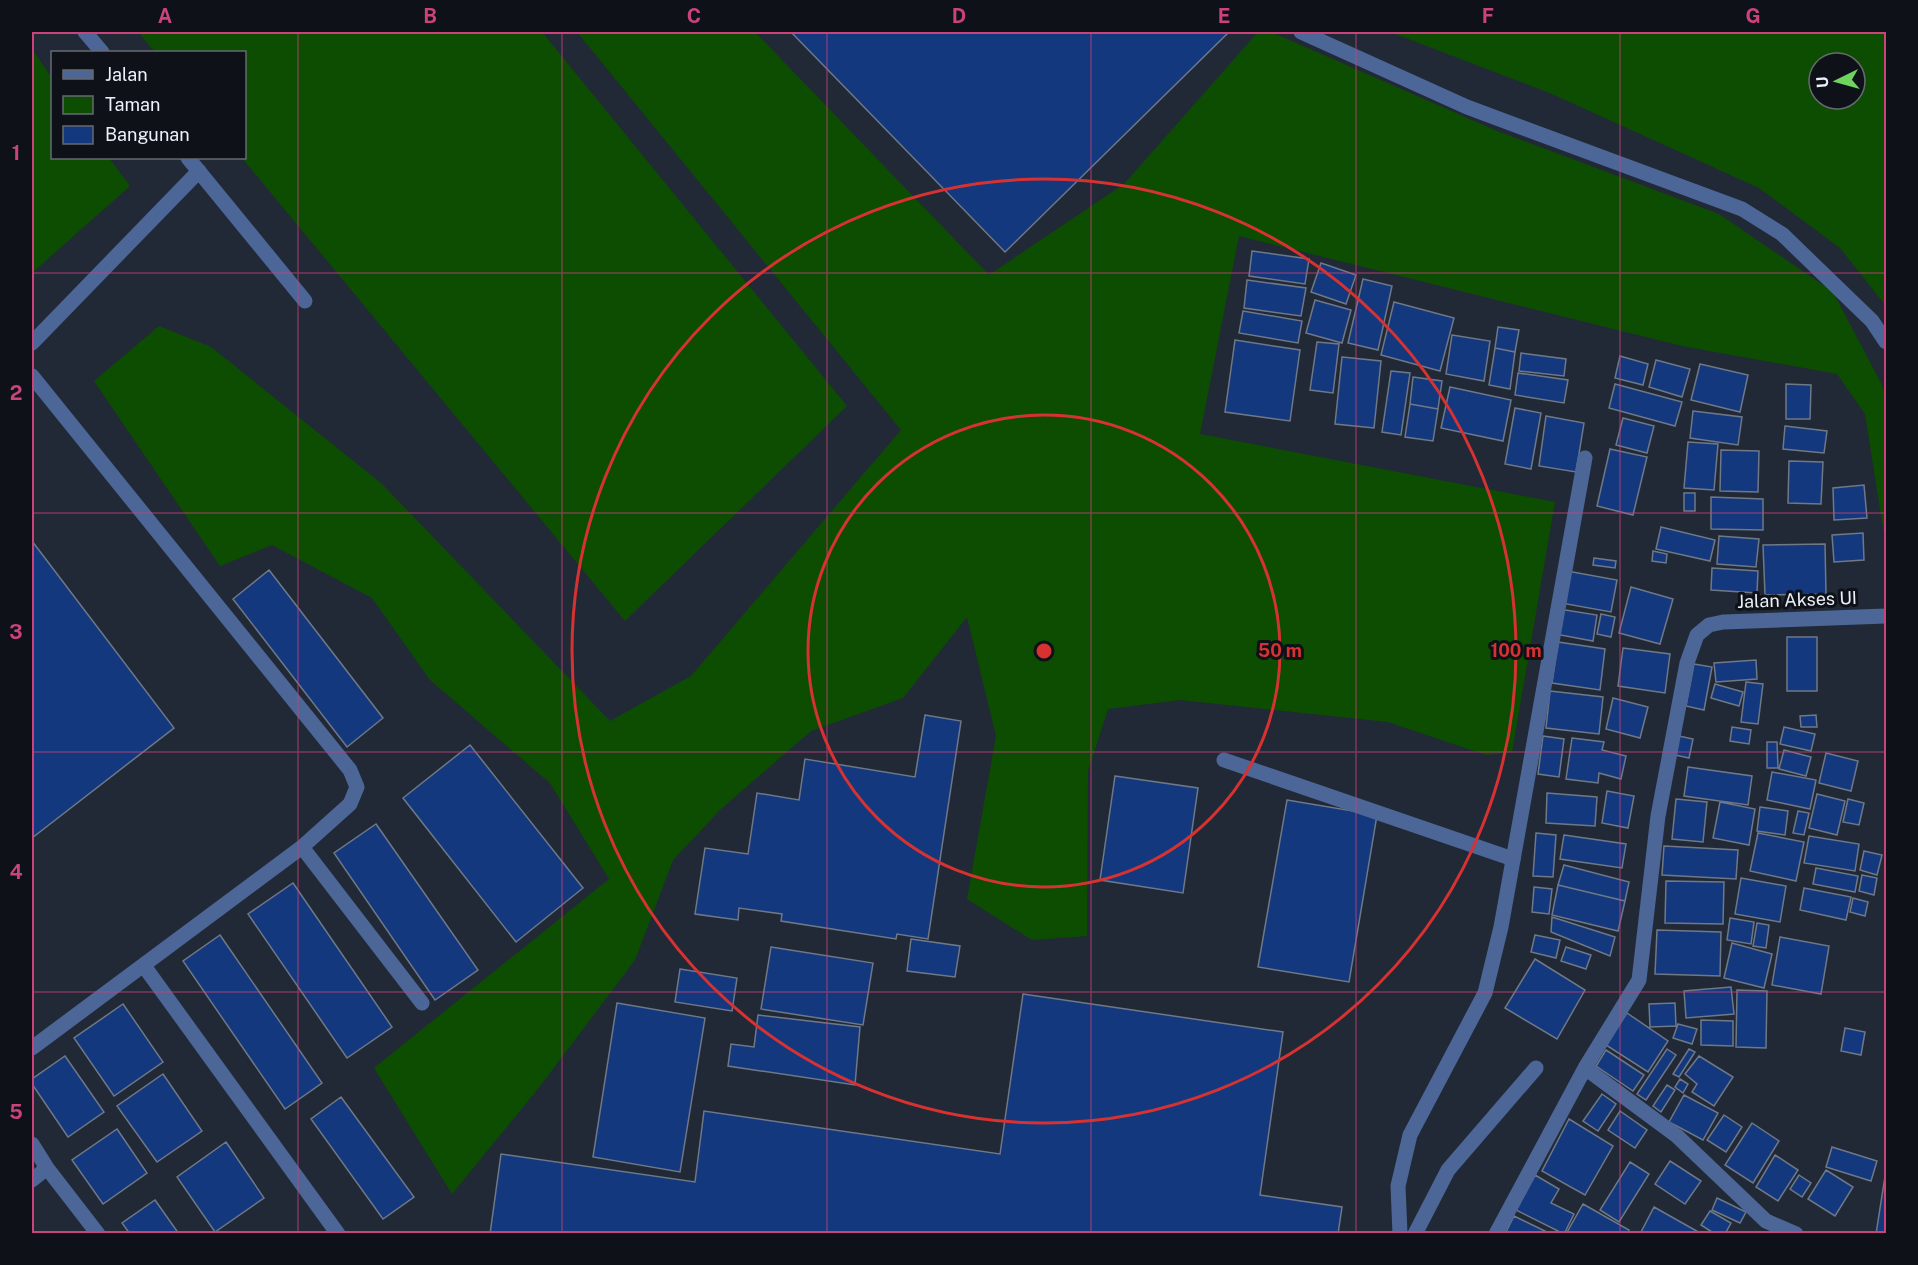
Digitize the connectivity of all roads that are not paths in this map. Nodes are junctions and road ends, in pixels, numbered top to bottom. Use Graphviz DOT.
graph roads {
  1 [pos="85,32"];
  2 [pos="1300,32"];
  3 [pos="101,51"];
  4 [pos="189,159"];
  5 [pos="199,171"];
  6 [pos="305,301"];
  7 [pos="1887,342"];
  8 [pos="32,343"];
  9 [pos="32,376"];
  10 [pos="1585,458"];
  11 [pos="1887,616"];
  12 [pos="1224,760"];
  13 [pos="302,848"];
  14 [pos="1513,859"];
  15 [pos="144,966"];
  16 [pos="422,1003"];
  17 [pos="32,1048"];
  18 [pos="1536,1068"];
  19 [pos="1585,1068"];
  20 [pos="32,1144"];
  21 [pos="47,1168"];
  22 [pos="32,1180"];
  23 [pos="98,1233"];
  24 [pos="338,1233"];
  25 [pos="1400,1233"];
  26 [pos="1415,1233"];
  27 [pos="1496,1233"];
  28 [pos="1796,1233"];
  1 -- 3 [label="street"];
  2 -- 7 [label="street"];
  4 -- 5 [label="street"];
  5 -- 6 [label="street"];
  5 -- 8 [label="street"];
  9 -- 13 [label="street"];
  10 -- 14 [label="street"];
  11 -- 19 [label="street, Jalan Akses UI"];
  12 -- 14 [label="street"];
  13 -- 15 [label="street"];
  13 -- 16 [label="street"];
  14 -- 25 [label="street"];
  15 -- 17 [label="street"];
  15 -- 24 [label="street"];
  18 -- 26 [label="street"];
  19 -- 27 [label="street"];
  19 -- 28 [label="street"];
  20 -- 21 [label="street"];
  21 -- 22 [label="street"];
  21 -- 23 [label="street"];
}
